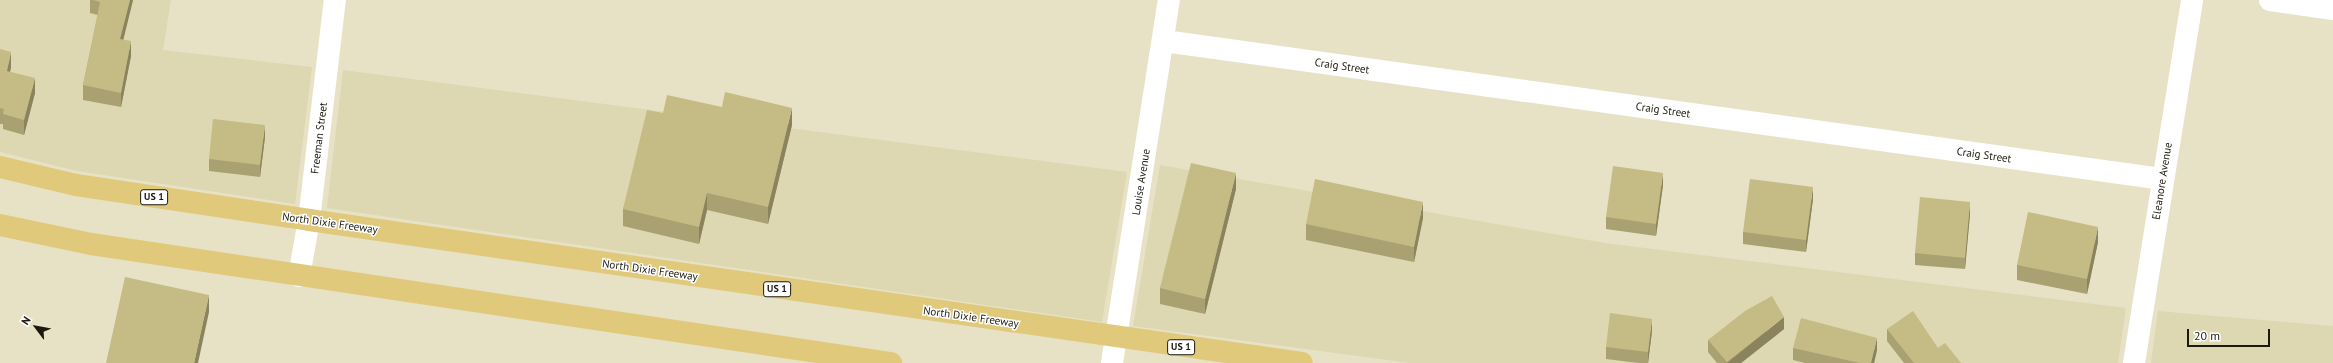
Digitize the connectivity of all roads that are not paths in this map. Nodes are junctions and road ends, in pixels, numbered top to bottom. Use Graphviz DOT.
graph roads {
  1 [pos="335,0"];
  2 [pos="1169,0"];
  3 [pos="2192,0"];
  4 [pos="2270,0"];
  5 [pos="2333,9"];
  6 [pos="1164,42"];
  7 [pos="0,167"];
  8 [pos="2162,180"];
  9 [pos="309,220"];
  10 [pos="0,225"];
  11 [pos="299,276"];
  12 [pos="1116,338"];
  13 [pos="891,363"];
  14 [pos="1112,363"];
  15 [pos="1302,363"];
  16 [pos="2134,363"];
  1 -- 9 [label="street, Freeman Street"];
  2 -- 6 [label="street, Louise Avenue"];
  3 -- 8 [label="street, Eleanore Avenue"];
  4 -- 5 [label="street"];
  6 -- 8 [label="street, Craig Street"];
  6 -- 12 [label="street, Louise Avenue"];
  7 -- 9 [label="main road, North Dixie Freeway / US 1"];
  8 -- 16 [label="street, Eleanore Avenue"];
  9 -- 11 [label="street, Freeman Street"];
  9 -- 12 [label="main road, North Dixie Freeway / US 1"];
  10 -- 11 [label="main road"];
  11 -- 13 [label="main road"];
  12 -- 14 [label="street, Louise Avenue"];
  12 -- 15 [label="main road, North Dixie Freeway / US 1"];
}
